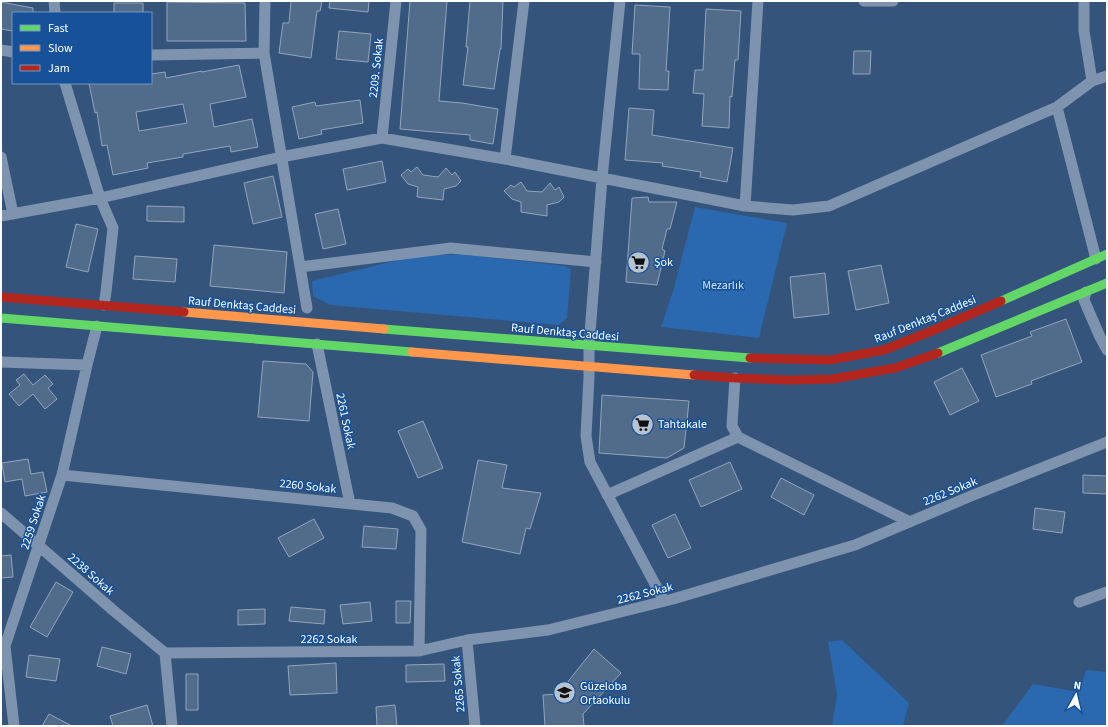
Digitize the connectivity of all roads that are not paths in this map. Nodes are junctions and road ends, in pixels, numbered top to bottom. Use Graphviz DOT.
graph roads {
  1 [pos="54,1"];
  2 [pos="265,1"];
  3 [pos="396,1"];
  4 [pos="524,1"];
  5 [pos="620,1"];
  6 [pos="758,1"];
  7 [pos="864,1"];
  8 [pos="893,1"];
  9 [pos="1084,1"];
  10 [pos="55,12"];
  11 [pos="1,50"];
  12 [pos="12,52"];
  13 [pos="264,53"];
  14 [pos="152,55"];
  15 [pos="1107,76"];
  16 [pos="1092,81"];
  17 [pos="65,84"];
  18 [pos="1057,107"];
  19 [pos="382,138"];
  20 [pos="1,157"];
  21 [pos="281,158"];
  22 [pos="505,159"];
  23 [pos="602,178"];
  24 [pos="100,198"];
  25 [pos="745,206"];
  26 [pos="12,214"];
  27 [pos="1,216"];
  28 [pos="1107,254"];
  29 [pos="1096,259"];
  30 [pos="596,262"];
  31 [pos="300,267"];
  32 [pos="1107,283"];
  33 [pos="1086,292"];
  34 [pos="1,296"];
  35 [pos="104,305"];
  36 [pos="307,308"];
  37 [pos="1,318"];
  38 [pos="97,326"];
  39 [pos="317,344"];
  40 [pos="589,346"];
  41 [pos="1107,350"];
  42 [pos="1,362"];
  43 [pos="86,365"];
  44 [pos="589,366"];
  45 [pos="735,378"];
  46 [pos="738,437"];
  47 [pos="1107,442"];
  48 [pos="62,475"];
  49 [pos="608,495"];
  50 [pos="350,504"];
  51 [pos="1,513"];
  52 [pos="910,522"];
  53 [pos="39,546"];
  54 [pos="1107,592"];
  55 [pos="664,601"];
  56 [pos="1079,602"];
  57 [pos="467,640"];
  58 [pos="3,646"];
  59 [pos="419,651"];
  60 [pos="165,653"];
  61 [pos="14,726"];
  62 [pos="172,726"];
  63 [pos="475,726"];
  1 -- 10 [label="street"];
  2 -- 13 [label="street"];
  3 -- 19 [label="street, 2209. Sokak"];
  4 -- 22 [label="street"];
  5 -- 23 [label="street"];
  6 -- 25 [label="street"];
  7 -- 8 [label="street"];
  9 -- 16 [label="street"];
  11 -- 12 [label="street"];
  13 -- 14 [label="street"];
  13 -- 21 [label="street"];
  15 -- 16 [label="street"];
  16 -- 18 [label="street"];
  17 -- 24 [label="street"];
  18 -- 25 [label="street"];
  18 -- 29 [label="street"];
  19 -- 21 [label="street"];
  19 -- 22 [label="street"];
  20 -- 26 [label="street"];
  21 -- 24 [label="street"];
  21 -- 31 [label="street"];
  22 -- 23 [label="street"];
  23 -- 25 [label="street"];
  23 -- 30 [label="street"];
  24 -- 26 [label="street"];
  24 -- 35 [label="street"];
  26 -- 27 [label="street"];
  28 -- 29 [label="main road, Rauf Denktaş Caddesi"];
  29 -- 40 [label="main road, Rauf Denktaş Caddesi"];
  30 -- 31 [label="street"];
  30 -- 40 [label="street"];
  31 -- 36 [label="street"];
  32 -- 33 [label="main road"];
  33 -- 41 [label="street"];
  33 -- 45 [label="main road"];
  34 -- 35 [label="main road, Rauf Denktaş Caddesi"];
  35 -- 40 [label="main road, Rauf Denktaş Caddesi"];
  37 -- 38 [label="main road"];
  38 -- 39 [label="main road"];
  38 -- 43 [label="street, 2259 Sokak"];
  39 -- 44 [label="main road"];
  39 -- 50 [label="street, 2261 Sokak"];
  40 -- 44 [label="street"];
  42 -- 43 [label="street"];
  43 -- 48 [label="street, 2259 Sokak"];
  44 -- 45 [label="main road"];
  44 -- 49 [label="street"];
  45 -- 46 [label="street"];
  46 -- 49 [label="street"];
  46 -- 52 [label="street"];
  47 -- 52 [label="street, 2262 Sokak"];
  48 -- 50 [label="street, 2260 Sokak"];
  48 -- 53 [label="street, 2259 Sokak"];
  49 -- 55 [label="street"];
  50 -- 59 [label="street, 2260 Sokak"];
  51 -- 53 [label="street, 2238 Sokak"];
  52 -- 55 [label="street, 2262 Sokak"];
  53 -- 58 [label="street, 2259 Sokak"];
  53 -- 60 [label="street, 2238 Sokak"];
  54 -- 56 [label="street"];
  55 -- 57 [label="street, 2262 Sokak"];
  57 -- 59 [label="street, 2262 Sokak"];
  57 -- 63 [label="street, 2265 Sokak"];
  58 -- 61 [label="street, 2259 Sokak"];
  59 -- 60 [label="street, 2262 Sokak"];
  60 -- 62 [label="street"];
}
